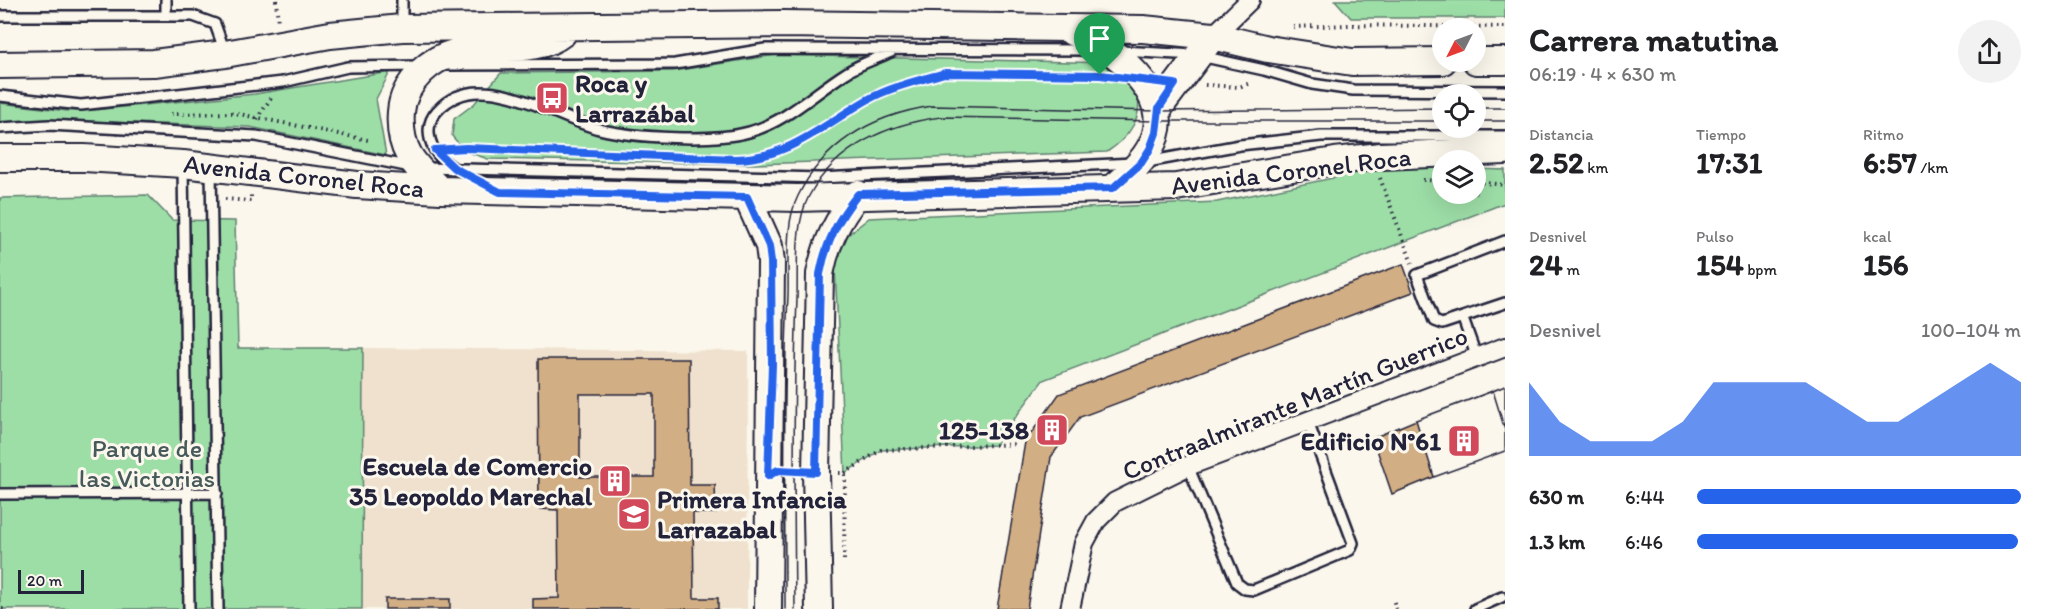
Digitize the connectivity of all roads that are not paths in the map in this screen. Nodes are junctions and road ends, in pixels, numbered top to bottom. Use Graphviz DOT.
graph roads {
  1 [pos="166,0"];
  2 [pos="402,0"];
  3 [pos="1250,0"];
  4 [pos="1236,6"];
  5 [pos="0,16"];
  6 [pos="166,16"];
  7 [pos="1058,26"];
  8 [pos="570,27"];
  9 [pos="402,28"];
  10 [pos="1213,36"];
  11 [pos="896,50"];
  12 [pos="1112,50"];
  13 [pos="225,54"];
  14 [pos="1196,55"];
  15 [pos="1266,59"];
  16 [pos="1432,61"];
  17 [pos="1486,61"];
  18 [pos="1505,61"];
  19 [pos="0,65"];
  20 [pos="428,66"];
  21 [pos="1505,91"];
  22 [pos="0,96"];
  23 [pos="1159,108"];
  24 [pos="0,128"];
  25 [pos="1505,136"];
  26 [pos="1505,151"];
  27 [pos="0,158"];
  28 [pos="410,158"];
  29 [pos="1141,163"];
  30 [pos="183,164"];
  31 [pos="211,167"];
  32 [pos="454,168"];
  33 [pos="1113,188"];
  34 [pos="440,190"];
  35 [pos="500,192"];
  36 [pos="858,194"];
  37 [pos="747,197"];
  38 [pos="1505,241"];
  39 [pos="1505,303"];
  40 [pos="1463,319"];
  41 [pos="1505,347"];
  42 [pos="1477,358"];
  43 [pos="1308,422"];
  44 [pos="1188,466"];
  45 [pos="190,493"];
  46 [pos="217,493"];
  47 [pos="0,494"];
  48 [pos="1502,597"];
  49 [pos="189,609"];
  50 [pos="218,609"];
  51 [pos="768,609"];
  52 [pos="819,609"];
  53 [pos="1070,609"];
  54 [pos="1475,609"];
  1 -- 6 [label="lane"];
  2 -- 9 [label="lane"];
  3 -- 4 [label="street"];
  4 -- 10 [label="street"];
  5 -- 6 [label="lane"];
  6 -- 13 [label="lane"];
  7 -- 8 [label="main road"];
  7 -- 10 [label="main road"];
  7 -- 12 [label="main road"];
  8 -- 9 [label="main road"];
  8 -- 20 [label="main road"];
  9 -- 13 [label="main road"];
  10 -- 14 [label="main road"];
  10 -- 15 [label="main road"];
  11 -- 12 [label="lane"];
  11 -- 20 [label="lane"];
  11 -- 32 [label="lane"];
  12 -- 14 [label="lane"];
  12 -- 23 [label="main road"];
  13 -- 19 [label="main road"];
  14 -- 15 [label="lane"];
  14 -- 23 [label="main road"];
  15 -- 16 [label="main road"];
  15 -- 21 [label="lane"];
  17 -- 18 [label="main road"];
  20 -- 22 [label="lane"];
  20 -- 28 [label="main road"];
  23 -- 29 [label="main road"];
  24 -- 28 [label="lane"];
  25 -- 29 [label="lane"];
  26 -- 33 [label="main road, Avenida Coronel Roca"];
  27 -- 30 [label="main road, Avenida Coronel Roca"];
  28 -- 32 [label="lane"];
  28 -- 34 [label="main road"];
  29 -- 32 [label="lane"];
  29 -- 33 [label="main road"];
  30 -- 31 [label="main road, Avenida Coronel Roca"];
  30 -- 45 [label="lane"];
  31 -- 34 [label="main road, Avenida Coronel Roca"];
  31 -- 46 [label="lane"];
  32 -- 35 [label="lane"];
  33 -- 36 [label="main road, Avenida Coronel Roca"];
  34 -- 35 [label="main road, Avenida Coronel Roca"];
  35 -- 37 [label="main road, Avenida Coronel Roca"];
  36 -- 37 [label="main road, Avenida Coronel Roca"];
  36 -- 52 [label="main road"];
  37 -- 51 [label="main road"];
  38 -- 40 [label="lane"];
  39 -- 40 [label="lane"];
  40 -- 42 [label="lane"];
  41 -- 42 [label="street, Contraalmirante Martín Guerrico"];
  42 -- 43 [label="street, Contraalmirante Martín Guerrico"];
  43 -- 44 [label="street, Contraalmirante Martín Guerrico"];
  43 -- 44 [label="lane"];
  44 -- 53 [label="street, Contraalmirante Martín Guerrico"];
  45 -- 46 [label="lane"];
  45 -- 47 [label="lane"];
  45 -- 49 [label="lane"];
  46 -- 50 [label="lane"];
  48 -- 54 [label="lane"];
}
